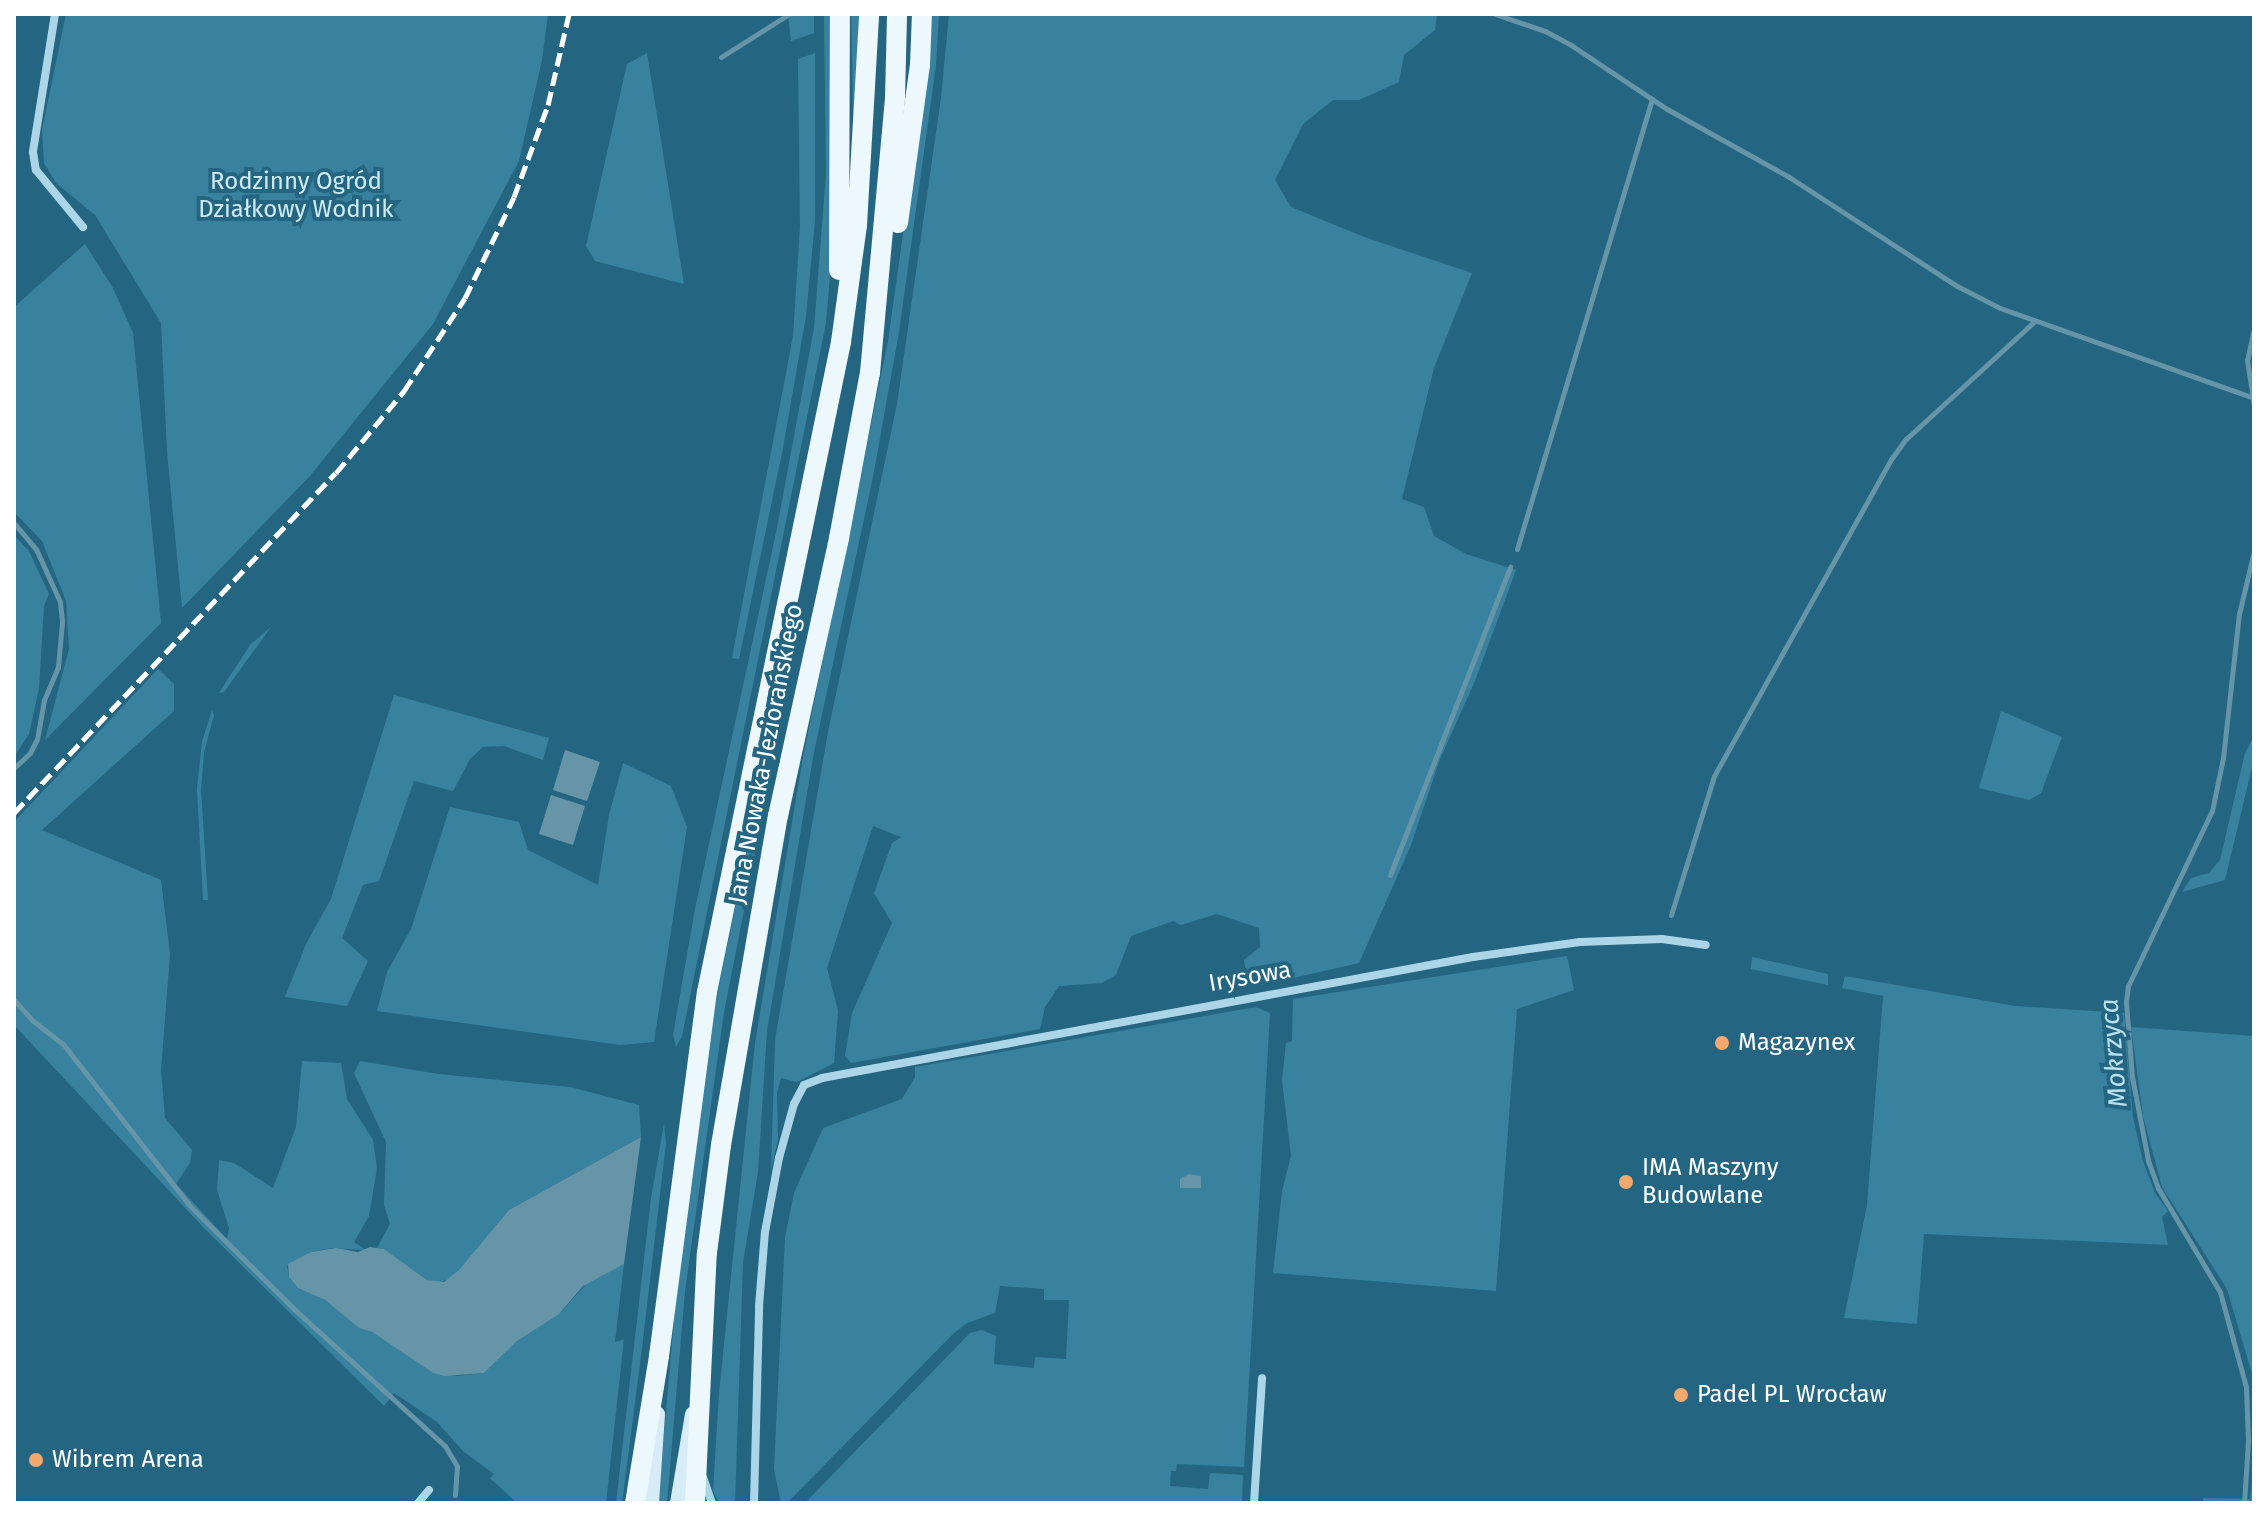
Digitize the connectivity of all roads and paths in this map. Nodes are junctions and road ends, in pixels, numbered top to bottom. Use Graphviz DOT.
graph roads {
  1 [pos="55,14"];
  2 [pos="840,14"];
  3 [pos="869,14"];
  4 [pos="897,14"];
  5 [pos="922,14"];
  6 [pos="83,227"];
  7 [pos="841,342"];
  8 [pos="870,368"];
  9 [pos="1706,945"];
  10 [pos="659,1356"];
  11 [pos="1262,1378"];
  12 [pos="699,1392"];
  13 [pos="697,1461"];
  14 [pos="429,1490"];
  15 [pos="418,1503"];
  16 [pos="635,1503"];
  17 [pos="651,1503"];
  18 [pos="678,1503"];
  19 [pos="695,1503"];
  20 [pos="712,1503"];
  21 [pos="754,1503"];
  22 [pos="1254,1503"];
  1 -- 6 [label="street"];
  2 -- 7 [label="main road"];
  3 -- 7 [label="main road, Jana Nowaka-Jeziorańskiego"];
  4 -- 8 [label="main road, Jana Nowaka-Jeziorańskiego"];
  5 -- 8 [label="main road"];
  7 -- 10 [label="main road, Jana Nowaka-Jeziorańskiego"];
  8 -- 12 [label="main road, Jana Nowaka-Jeziorańskiego"];
  9 -- 21 [label="street, Irysowa"];
  10 -- 16 [label="main road"];
  10 -- 17 [label="street, Jana Nowaka-Jeziorańskiego"];
  11 -- 22 [label="street"];
  12 -- 13 [label="main road"];
  12 -- 18 [label="street, Jana Nowaka-Jeziorańskiego"];
  13 -- 19 [label="main road"];
  13 -- 20 [label="street"];
  14 -- 15 [label="street"];
}
